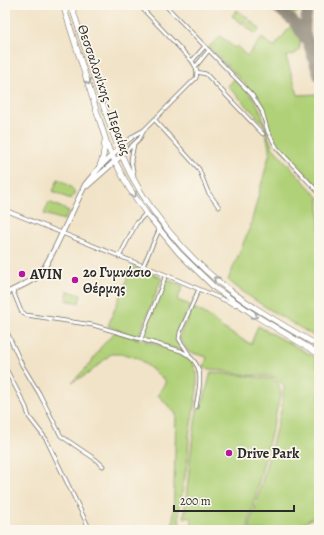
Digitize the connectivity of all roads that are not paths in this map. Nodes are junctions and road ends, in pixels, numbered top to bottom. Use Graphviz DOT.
graph roads {
  1 [pos="63,5"];
  2 [pos="71,5"];
  3 [pos="139,5"];
  4 [pos="165,5"];
  5 [pos="205,46"];
  6 [pos="209,50"];
  7 [pos="192,61"];
  8 [pos="196,66"];
  9 [pos="197,72"];
  10 [pos="155,120"];
  11 [pos="144,130"];
  12 [pos="263,134"];
  13 [pos="105,137"];
  14 [pos="134,143"];
  15 [pos="119,148"];
  16 [pos="122,154"];
  17 [pos="113,159"];
  18 [pos="99,168"];
  19 [pos="136,183"];
  20 [pos="83,190"];
  21 [pos="319,193"];
  22 [pos="219,208"];
  23 [pos="5,210"];
  24 [pos="146,213"];
  25 [pos="159,230"];
  26 [pos="62,234"];
  27 [pos="119,257"];
  28 [pos="143,266"];
  29 [pos="166,275"];
  30 [pos="199,289"];
  31 [pos="15,290"];
  32 [pos="5,294"];
  33 [pos="241,307"];
  34 [pos="5,328"];
  35 [pos="141,339"];
  36 [pos="319,346"];
  37 [pos="319,354"];
  38 [pos="190,356"];
  39 [pos="5,367"];
  40 [pos="196,407"];
  41 [pos="103,466"];
  42 [pos="90,530"];
  1 -- 13 [label="main road, Θεσσαλονίκης - Περαίας, one-way"];
  2 -- 15 [label="main road, Θεσσαλονίκης - Περαίας"];
  3 -- 7 [label="street"];
  4 -- 5 [label="street"];
  5 -- 6 [label="street"];
  5 -- 7 [label="street"];
  6 -- 8 [label="street"];
  6 -- 21 [label="street"];
  7 -- 8 [label="street"];
  8 -- 9 [label="street"];
  9 -- 10 [label="street"];
  9 -- 12 [label="street"];
  10 -- 11 [label="street"];
  10 -- 22 [label="street"];
  11 -- 14 [label="street"];
  11 -- 15 [label="street"];
  13 -- 17 [label="main road, Θεσσαλονίκης - Περαίας"];
  13 -- 18 [label="main road"];
  14 -- 16 [label="street"];
  14 -- 19 [label="street"];
  15 -- 16 [label="main road, Θεσσαλονίκης - Περαίας"];
  15 -- 17 [label="main road"];
  16 -- 17 [label="main road"];
  16 -- 19 [label="main road, Θεσσαλονίκης - Περαίας"];
  17 -- 18 [label="main road"];
  17 -- 20 [label="main road"];
  17 -- 24 [label="main road, Θεσσαλονίκης - Περαίας, one-way"];
  18 -- 20 [label="main road"];
  36 -- 19 [label="main road, Θεσσαλονίκης - Περαίας, one-way"];
  20 -- 26 [label="main road"];
  23 -- 26 [label="street"];
  24 -- 25 [label="main road, Θεσσαλονίκης - Περαίας"];
  24 -- 27 [label="street"];
  25 -- 28 [label="street"];
  25 -- 33 [label="main road, Θεσσαλονίκης - Περαίας"];
  26 -- 27 [label="street"];
  26 -- 31 [label="main road"];
  27 -- 28 [label="street"];
  28 -- 29 [label="street"];
  29 -- 30 [label="street"];
  29 -- 35 [label="street"];
  30 -- 33 [label="street"];
  30 -- 38 [label="street"];
  31 -- 32 [label="main road"];
  31 -- 35 [label="street"];
  33 -- 37 [label="main road, Θεσσαλονίκης - Περαίας, one-way"];
  34 -- 41 [label="street"];
  35 -- 38 [label="street"];
  38 -- 40 [label="street"];
  39 -- 42 [label="street"];
}
